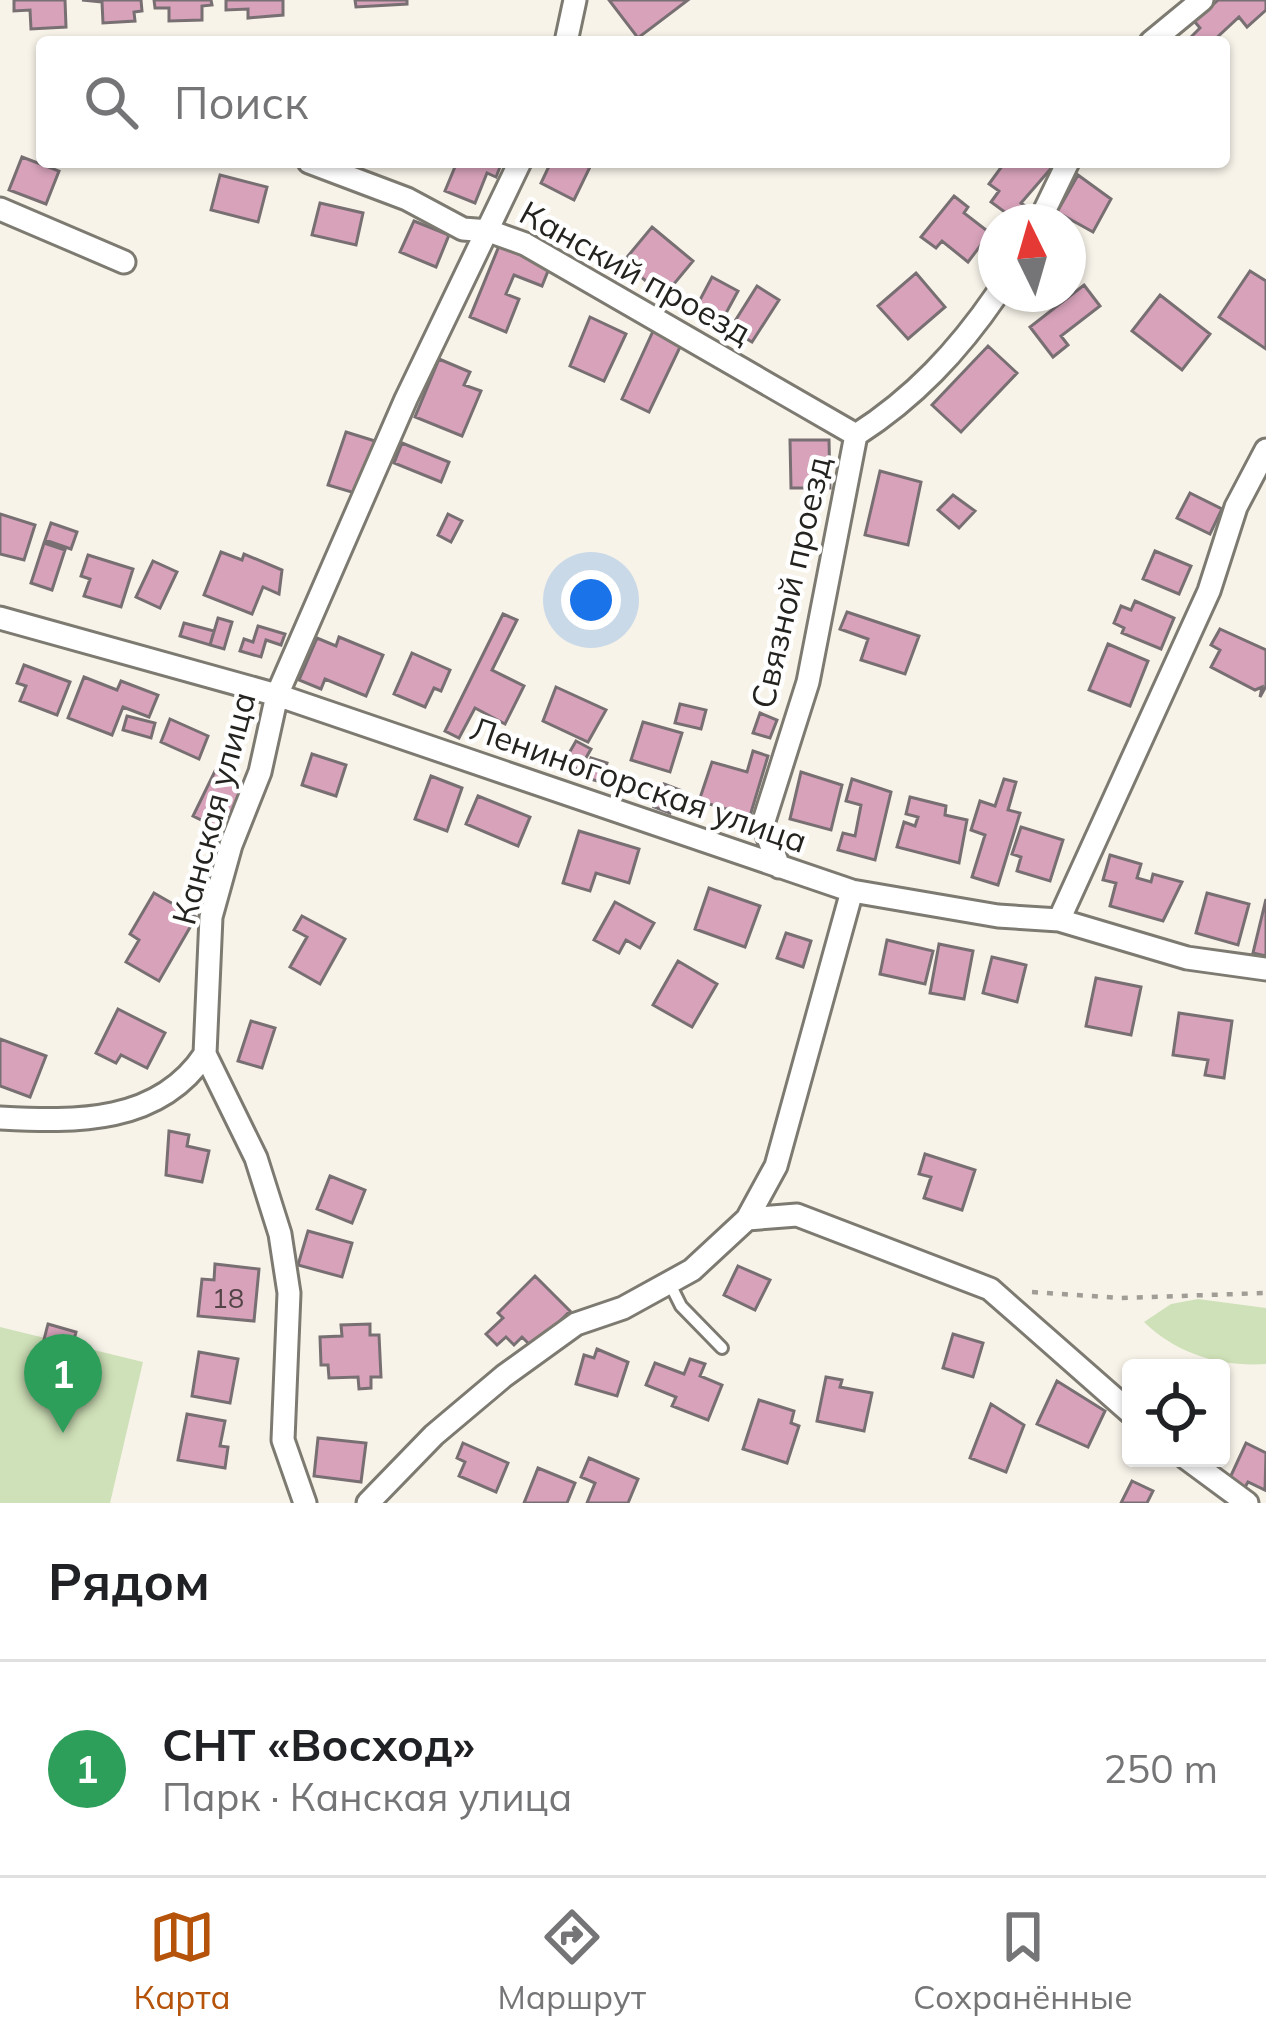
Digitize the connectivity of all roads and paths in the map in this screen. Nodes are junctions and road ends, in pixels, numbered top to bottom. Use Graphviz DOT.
graph roads {
  1 [pos="575,0"];
  2 [pos="1202,0"];
  3 [pos="567,36"];
  4 [pos="1157,36"];
  5 [pos="325,168"];
  6 [pos="517,168"];
  7 [pos="1064,168"];
  8 [pos="1047,204"];
  9 [pos="0,209"];
  10 [pos="489,230"];
  11 [pos="124,262"];
  12 [pos="985,312"];
  13 [pos="856,435"];
  14 [pos="1266,450"];
  15 [pos="0,618"];
  16 [pos="277,695"];
  17 [pos="779,867"];
  18 [pos="852,891"];
  19 [pos="1059,920"];
  20 [pos="1266,969"];
  21 [pos="205,1054"];
  22 [pos="0,1118"];
  23 [pos="747,1219"];
  24 [pos="670,1282"];
  25 [pos="990,1289"];
  26 [pos="1266,1293"];
  27 [pos="722,1348"];
  28 [pos="1122,1405"];
  29 [pos="1198,1467"];
  30 [pos="305,1503"];
  31 [pos="368,1503"];
  32 [pos="1247,1503"];
  1 -- 3 [label="street"];
  2 -- 4 [label="street"];
  5 -- 10 [label="street, Канский проезд"];
  6 -- 10 [label="street, Канская улица"];
  7 -- 8 [label="street"];
  9 -- 11 [label="street"];
  10 -- 13 [label="street, Канский проезд"];
  10 -- 16 [label="street, Канская улица"];
  12 -- 13 [label="street, Связной проезд"];
  13 -- 17 [label="street, Связной проезд"];
  14 -- 19 [label="street"];
  15 -- 16 [label="street, Лениногорская улица"];
  16 -- 17 [label="street, Лениногорская улица"];
  16 -- 21 [label="street, Канская улица"];
  17 -- 18 [label="street, Лениногорская улица"];
  18 -- 19 [label="street, Лениногорская улица"];
  18 -- 23 [label="street"];
  19 -- 20 [label="street, Лениногорская улица"];
  21 -- 22 [label="street"];
  21 -- 30 [label="street, Канская улица"];
  23 -- 24 [label="street"];
  23 -- 25 [label="street"];
  24 -- 27 [label="lane"];
  24 -- 31 [label="street"];
  25 -- 26 [label="path"];
  25 -- 28 [label="street"];
  29 -- 32 [label="street"];
}
